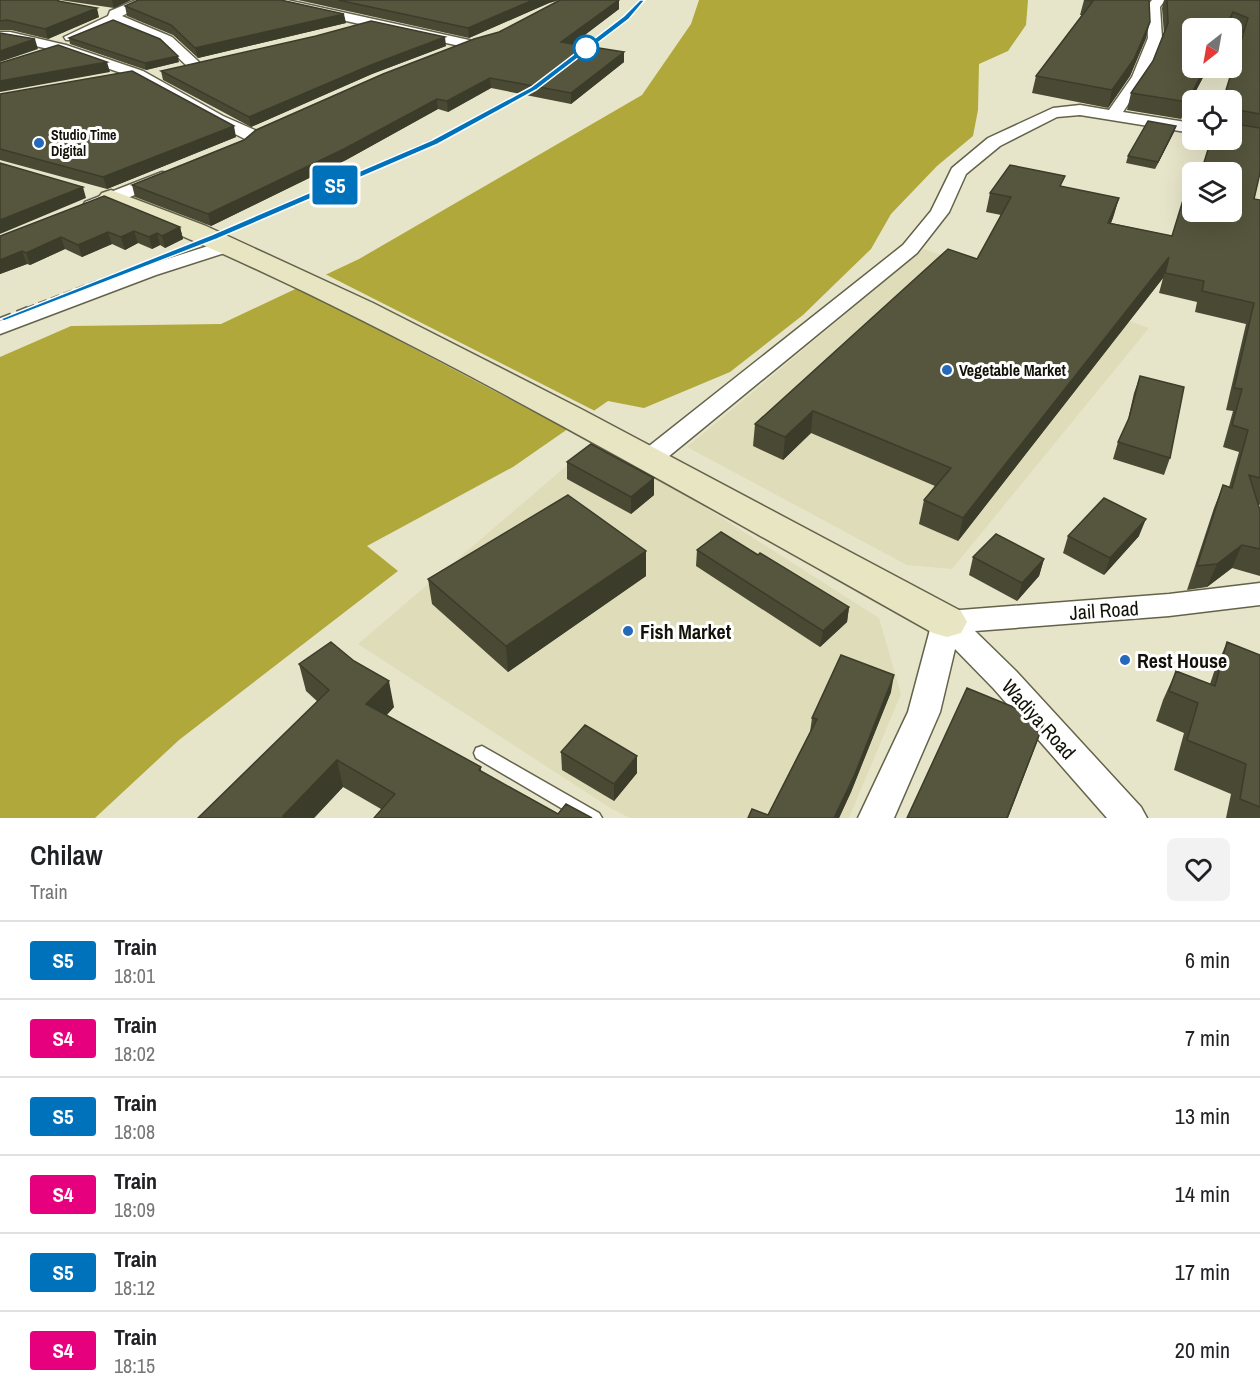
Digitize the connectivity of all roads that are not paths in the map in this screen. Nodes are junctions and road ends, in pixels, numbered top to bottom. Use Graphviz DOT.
graph roads {
  1 [pos="147,0"];
  2 [pos="268,0"];
  3 [pos="1159,0"];
  4 [pos="96,10"];
  5 [pos="115,16"];
  6 [pos="374,22"];
  7 [pos="343,32"];
  8 [pos="0,36"];
  9 [pos="486,39"];
  10 [pos="469,44"];
  11 [pos="55,47"];
  12 [pos="438,56"];
  13 [pos="30,59"];
  14 [pos="142,75"];
  15 [pos="109,80"];
  16 [pos="1114,114"];
  17 [pos="1182,126"];
  18 [pos="250,137"];
  19 [pos="176,172"];
  20 [pos="100,195"];
  21 [pos="72,213"];
  22 [pos="230,245"];
  23 [pos="0,327"];
  24 [pos="648,460"];
  25 [pos="1260,594"];
  26 [pos="947,621"];
  27 [pos="482,753"];
  28 [pos="593,818"];
  29 [pos="876,818"];
  30 [pos="1130,818"];
  1 -- 5 [label="street"];
  2 -- 6 [label="street"];
  3 -- 16 [label="street"];
  4 -- 5 [label="street"];
  5 -- 11 [label="street"];
  5 -- 14 [label="street"];
  6 -- 7 [label="street"];
  6 -- 10 [label="street"];
  8 -- 11 [label="street"];
  9 -- 10 [label="street"];
  10 -- 12 [label="street"];
  11 -- 13 [label="street"];
  11 -- 14 [label="street"];
  14 -- 15 [label="street"];
  14 -- 18 [label="street"];
  16 -- 17 [label="street"];
  16 -- 24 [label="street"];
  19 -- 20 [label="street"];
  20 -- 21 [label="street"];
  20 -- 22 [label="street"];
  22 -- 23 [label="street"];
  22 -- 24 [label="street"];
  24 -- 26 [label="street"];
  25 -- 26 [label="street, Jail Road"];
  26 -- 29 [label="street"];
  26 -- 30 [label="street, Wadiya Road"];
  27 -- 28 [label="lane"];
}
